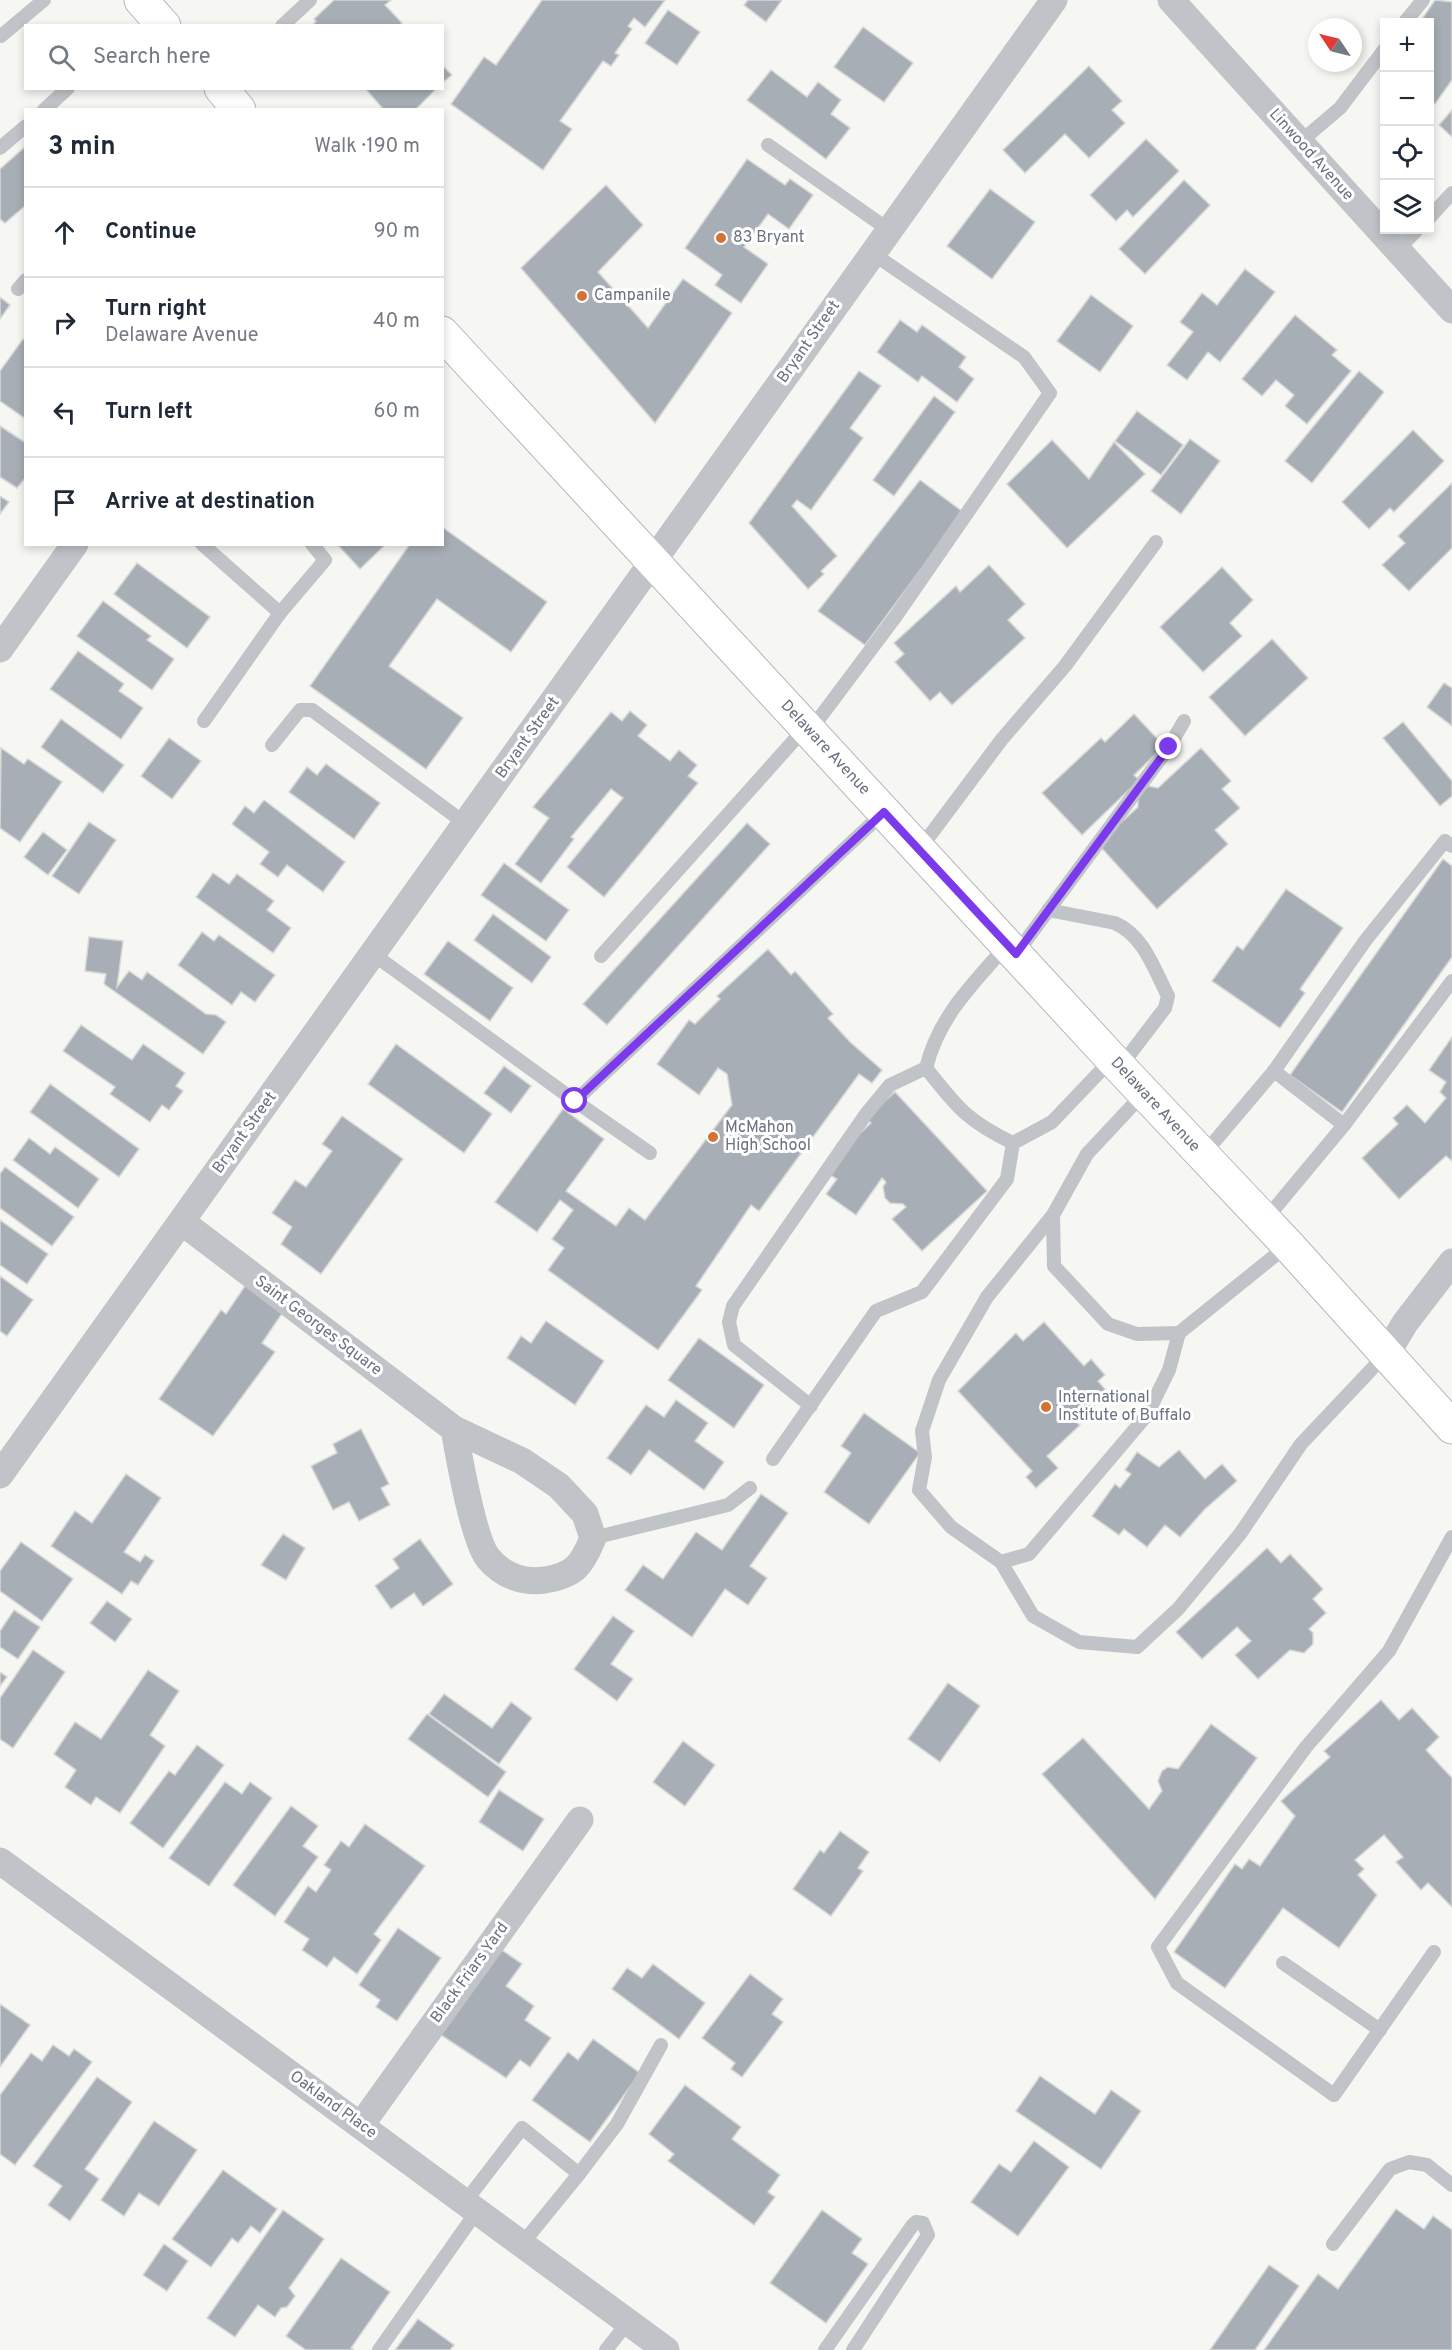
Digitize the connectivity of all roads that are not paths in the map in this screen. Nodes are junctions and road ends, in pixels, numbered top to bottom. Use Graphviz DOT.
graph roads {
  1 [pos="44,0"];
  2 [pos="310,0"];
  3 [pos="1054,0"];
  4 [pos="1171,0"];
  5 [pos="1423,0"];
  6 [pos="1408,18"];
  7 [pos="284,24"];
  8 [pos="1,36"];
  9 [pos="1380,55"];
  10 [pos="66,90"];
  11 [pos="223,90"];
  12 [pos="46,108"];
  13 [pos="237,108"];
  14 [pos="24,128"];
  15 [pos="1300,142"];
  16 [pos="768,145"];
  17 [pos="0,148"];
  18 [pos="1452,193"];
  19 [pos="1434,213"];
  20 [pos="889,230"];
  21 [pos="1413,234"];
  22 [pos="1397,250"];
  23 [pos="872,253"];
  24 [pos="1452,310"];
  25 [pos="444,335"];
  26 [pos="1156,542"];
  27 [pos="74,546"];
  28 [pos="204,546"];
  29 [pos="314,546"];
  30 [pos="652,562"];
  31 [pos="280,613"];
  32 [pos="0,649"];
  33 [pos="1184,721"];
  34 [pos="204,722"];
  35 [pos="808,729"];
  36 [pos="272,745"];
  37 [pos="884,812"];
  38 [pos="466,824"];
  39 [pos="1452,846"];
  40 [pos="919,850"];
  41 [pos="1048,910"];
  42 [pos="1011,949"];
  43 [pos="373,954"];
  44 [pos="601,956"];
  45 [pos="1452,981"];
  46 [pos="1116,1063"];
  47 [pos="926,1068"];
  48 [pos="1274,1071"];
  49 [pos="1144,1093"];
  50 [pos="575,1101"];
  51 [pos="1344,1125"];
  52 [pos="1013,1143"];
  53 [pos="650,1153"];
  54 [pos="1203,1155"];
  55 [pos="1053,1215"];
  56 [pos="1265,1221"];
  57 [pos="182,1222"];
  58 [pos="1288,1245"];
  59 [pos="1452,1262"];
  60 [pos="1179,1333"];
  61 [pos="1387,1353"];
  62 [pos="811,1406"];
  63 [pos="1452,1427"];
  64 [pos="454,1429"];
  65 [pos="773,1459"];
  66 [pos="0,1475"];
  67 [pos="750,1488"];
  68 [pos="1452,1537"];
  69 [pos="593,1538"];
  70 [pos="1001,1562"];
  71 [pos="580,1820"];
  72 [pos="0,1861"];
  73 [pos="1434,1952"];
  74 [pos="1283,1963"];
  75 [pos="1380,2030"];
  76 [pos="662,2045"];
  77 [pos="361,2125"];
  78 [pos="579,2174"];
  79 [pos="1452,2185"];
  80 [pos="471,2207"];
  81 [pos="522,2244"];
  82 [pos="1334,2244"];
  83 [pos="628,2322"];
  84 [pos="379,2350"];
  85 [pos="606,2350"];
  86 [pos="666,2350"];
  87 [pos="825,2350"];
  88 [pos="853,2350"];
  1 -- 8 [label="lane"];
  2 -- 7 [label="lane"];
  3 -- 20 [label="street, Bryant Street"];
  4 -- 15 [label="street, Linwood Avenue"];
  5 -- 6 [label="lane"];
  9 -- 15 [label="lane"];
  10 -- 12 [label="lane"];
  11 -- 13 [label="main road"];
  14 -- 17 [label="lane"];
  15 -- 22 [label="street, Linwood Avenue"];
  16 -- 20 [label="lane"];
  18 -- 19 [label="lane"];
  20 -- 23 [label="street, Bryant Street"];
  21 -- 22 [label="lane"];
  22 -- 24 [label="street, Linwood Avenue"];
  23 -- 30 [label="street, Bryant Street"];
  23 -- 35 [label="lane"];
  25 -- 30 [label="main road, Delaware Avenue"];
  26 -- 40 [label="lane"];
  27 -- 32 [label="street"];
  28 -- 31 [label="lane"];
  29 -- 31 [label="lane"];
  30 -- 35 [label="main road, Delaware Avenue"];
  30 -- 38 [label="street, Bryant Street"];
  31 -- 34 [label="lane"];
  33 -- 41 [label="lane"];
  35 -- 37 [label="main road, Delaware Avenue"];
  35 -- 44 [label="lane"];
  36 -- 38 [label="lane"];
  37 -- 40 [label="main road, Delaware Avenue"];
  37 -- 50 [label="lane"];
  38 -- 43 [label="street, Bryant Street"];
  39 -- 48 [label="lane"];
  40 -- 42 [label="main road, Delaware Avenue"];
  41 -- 42 [label="lane"];
  41 -- 46 [label="lane"];
  42 -- 46 [label="main road, Delaware Avenue"];
  42 -- 47 [label="lane"];
  43 -- 50 [label="lane"];
  43 -- 57 [label="street, Bryant Street"];
  45 -- 51 [label="lane"];
  46 -- 49 [label="main road, Delaware Avenue"];
  46 -- 52 [label="lane"];
  47 -- 52 [label="lane"];
  47 -- 62 [label="lane"];
  48 -- 51 [label="lane"];
  48 -- 54 [label="lane"];
  49 -- 54 [label="main road, Delaware Avenue"];
  49 -- 55 [label="lane"];
  50 -- 53 [label="lane"];
  51 -- 56 [label="lane"];
  52 -- 62 [label="lane"];
  54 -- 56 [label="main road, Delaware Avenue"];
  55 -- 60 [label="lane"];
  55 -- 70 [label="lane"];
  56 -- 58 [label="main road, Delaware Avenue"];
  57 -- 64 [label="street, Saint Georges Square"];
  57 -- 66 [label="street, Bryant Street"];
  58 -- 60 [label="lane"];
  58 -- 61 [label="main road, Delaware Avenue"];
  59 -- 61 [label="street"];
  60 -- 70 [label="lane"];
  61 -- 63 [label="main road, Delaware Avenue"];
  61 -- 70 [label="lane"];
  62 -- 65 [label="lane"];
  64 -- 69 [label="street, Saint Georges Square"];
  64 -- 69 [label="street"];
  67 -- 69 [label="lane"];
  68 -- 75 [label="lane"];
  71 -- 77 [label="street, Black Friars Yard"];
  72 -- 77 [label="street, Oakland Place"];
  73 -- 75 [label="lane"];
  74 -- 75 [label="lane"];
  76 -- 78 [label="lane"];
  77 -- 80 [label="street, Oakland Place"];
  78 -- 80 [label="lane"];
  78 -- 81 [label="lane"];
  79 -- 82 [label="lane"];
  80 -- 81 [label="street, Oakland Place"];
  80 -- 84 [label="lane"];
  81 -- 83 [label="street, Oakland Place"];
  83 -- 85 [label="lane"];
  83 -- 86 [label="street, Oakland Place"];
  87 -- 88 [label="lane"];
}
